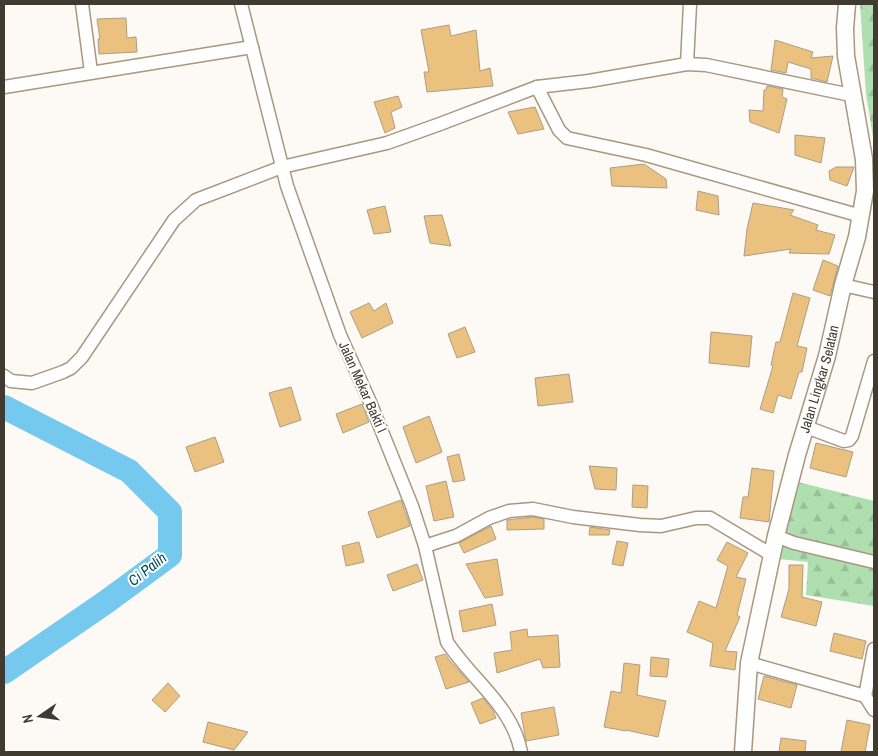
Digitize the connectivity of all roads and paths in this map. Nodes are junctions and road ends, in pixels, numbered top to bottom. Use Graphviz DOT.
graph roads {
  1 [pos="82,4"];
  2 [pos="241,4"];
  3 [pos="690,4"];
  4 [pos="847,4"];
  5 [pos="252,48"];
  6 [pos="687,64"];
  7 [pos="91,72"];
  8 [pos="4,87"];
  9 [pos="537,87"];
  10 [pos="851,95"];
  11 [pos="282,167"];
  12 [pos="861,216"];
  13 [pos="843,285"];
  14 [pos="874,292"];
  15 [pos="874,361"];
  16 [pos="4,376"];
  17 [pos="806,427"];
  18 [pos="776,536"];
  19 [pos="424,546"];
  20 [pos="772,555"];
  21 [pos="874,562"];
  22 [pos="874,649"];
  23 [pos="749,663"];
  24 [pos="865,696"];
  25 [pos="874,710"];
  26 [pos="520,752"];
  27 [pos="743,752"];
  1 -- 7 [label="street"];
  2 -- 5 [label="street, Jalan Mekar Bakti I"];
  3 -- 6 [label="street"];
  4 -- 10 [label="street, Jalan Lingkar Selatan"];
  5 -- 7 [label="street"];
  5 -- 11 [label="street, Jalan Mekar Bakti I"];
  6 -- 9 [label="street"];
  6 -- 10 [label="street"];
  7 -- 8 [label="street"];
  9 -- 11 [label="street"];
  9 -- 12 [label="street"];
  10 -- 12 [label="street, Jalan Lingkar Selatan"];
  11 -- 16 [label="street"];
  11 -- 19 [label="street, Jalan Mekar Bakti I"];
  12 -- 13 [label="street, Jalan Lingkar Selatan"];
  13 -- 14 [label="street"];
  13 -- 17 [label="street, Jalan Lingkar Selatan"];
  15 -- 17 [label="street"];
  17 -- 18 [label="street, Jalan Lingkar Selatan"];
  18 -- 20 [label="street, Jalan Lingkar Selatan"];
  18 -- 21 [label="street"];
  19 -- 20 [label="street"];
  19 -- 26 [label="street, Jalan Mekar Bakti I"];
  20 -- 23 [label="street, Jalan Lingkar Selatan"];
  22 -- 24 [label="street"];
  23 -- 24 [label="street"];
  23 -- 27 [label="street, Jalan Lingkar Selatan"];
  24 -- 25 [label="street"];
}
